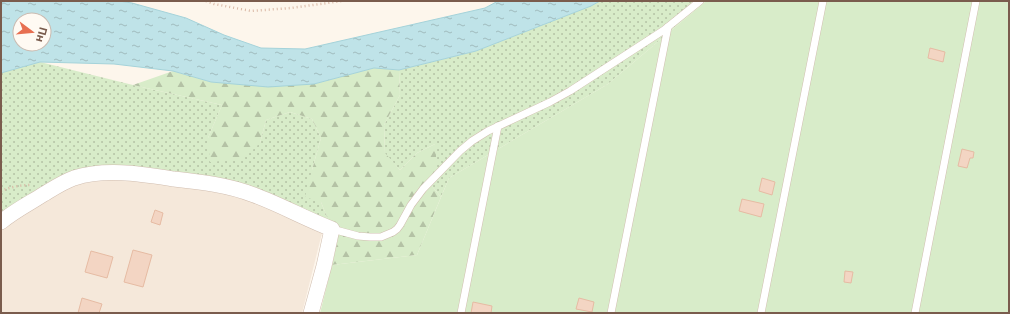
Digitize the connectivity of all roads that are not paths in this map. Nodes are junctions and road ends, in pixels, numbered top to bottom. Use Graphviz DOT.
graph roads {
  1 [pos="700,1"];
  2 [pos="823,1"];
  3 [pos="976,1"];
  4 [pos="668,27"];
  5 [pos="498,126"];
  6 [pos="1,222"];
  7 [pos="332,229"];
  8 [pos="311,313"];
  9 [pos="461,313"];
  10 [pos="611,313"];
  11 [pos="761,313"];
  12 [pos="915,313"];
  1 -- 4 [label="lane"];
  2 -- 11 [label="lane"];
  3 -- 12 [label="lane"];
  4 -- 5 [label="lane"];
  4 -- 10 [label="lane"];
  5 -- 7 [label="lane"];
  5 -- 9 [label="lane"];
  6 -- 7 [label="street"];
  7 -- 8 [label="street"];
}
